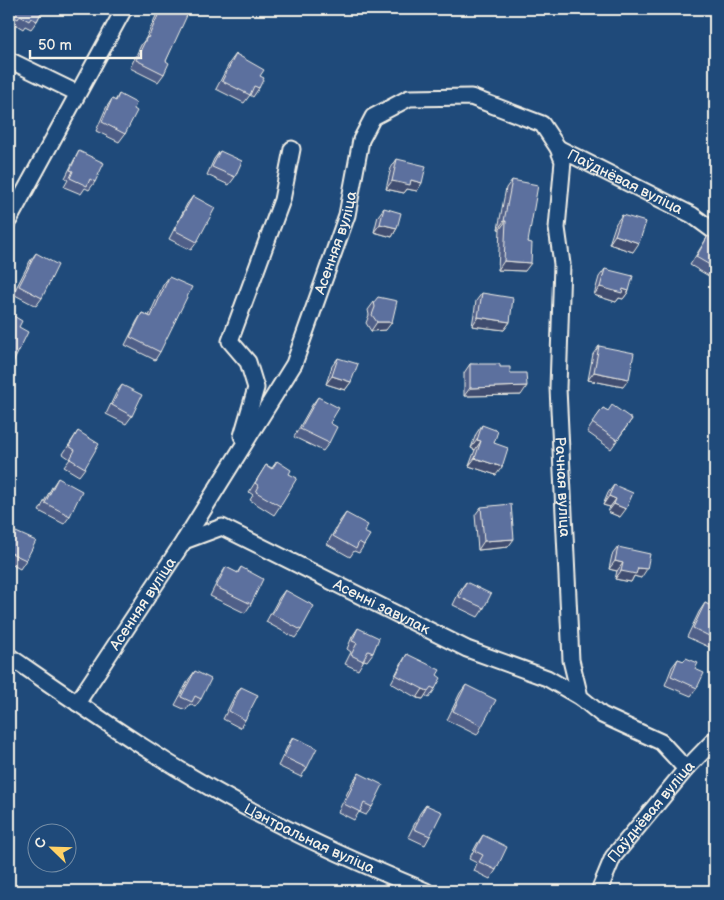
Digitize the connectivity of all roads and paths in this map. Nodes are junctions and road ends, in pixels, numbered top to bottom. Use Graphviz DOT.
graph roads {
  1 [pos="124,9"];
  2 [pos="9,60"];
  3 [pos="77,92"];
  4 [pos="558,148"];
  5 [pos="292,149"];
  6 [pos="9,220"];
  7 [pos="715,232"];
  8 [pos="237,452"];
  9 [pos="184,541"];
  10 [pos="9,656"];
  11 [pos="580,697"];
  12 [pos="77,703"];
  13 [pos="715,739"];
  14 [pos="686,769"];
  15 [pos="426,891"];
  16 [pos="599,891"];
  1 -- 3 [label="street"];
  2 -- 3 [label="street"];
  3 -- 6 [label="street"];
  4 -- 7 [label="street, Паўднёвая вуліца"];
  4 -- 8 [label="street, Асенняя вуліца"];
  4 -- 11 [label="street, Рачная вуліца"];
  5 -- 8 [label="street, Асенняя вуліца"];
  8 -- 9 [label="street, Асенняя вуліца"];
  9 -- 11 [label="street, Асенні завулак"];
  9 -- 12 [label="street, Асенняя вуліца"];
  10 -- 12 [label="street, Цэнтральная вуліца"];
  11 -- 14 [label="street"];
  12 -- 15 [label="street, Цэнтральная вуліца"];
  13 -- 14 [label="street, Паўднёвая вуліца"];
  14 -- 16 [label="street, Паўднёвая вуліца"];
}
